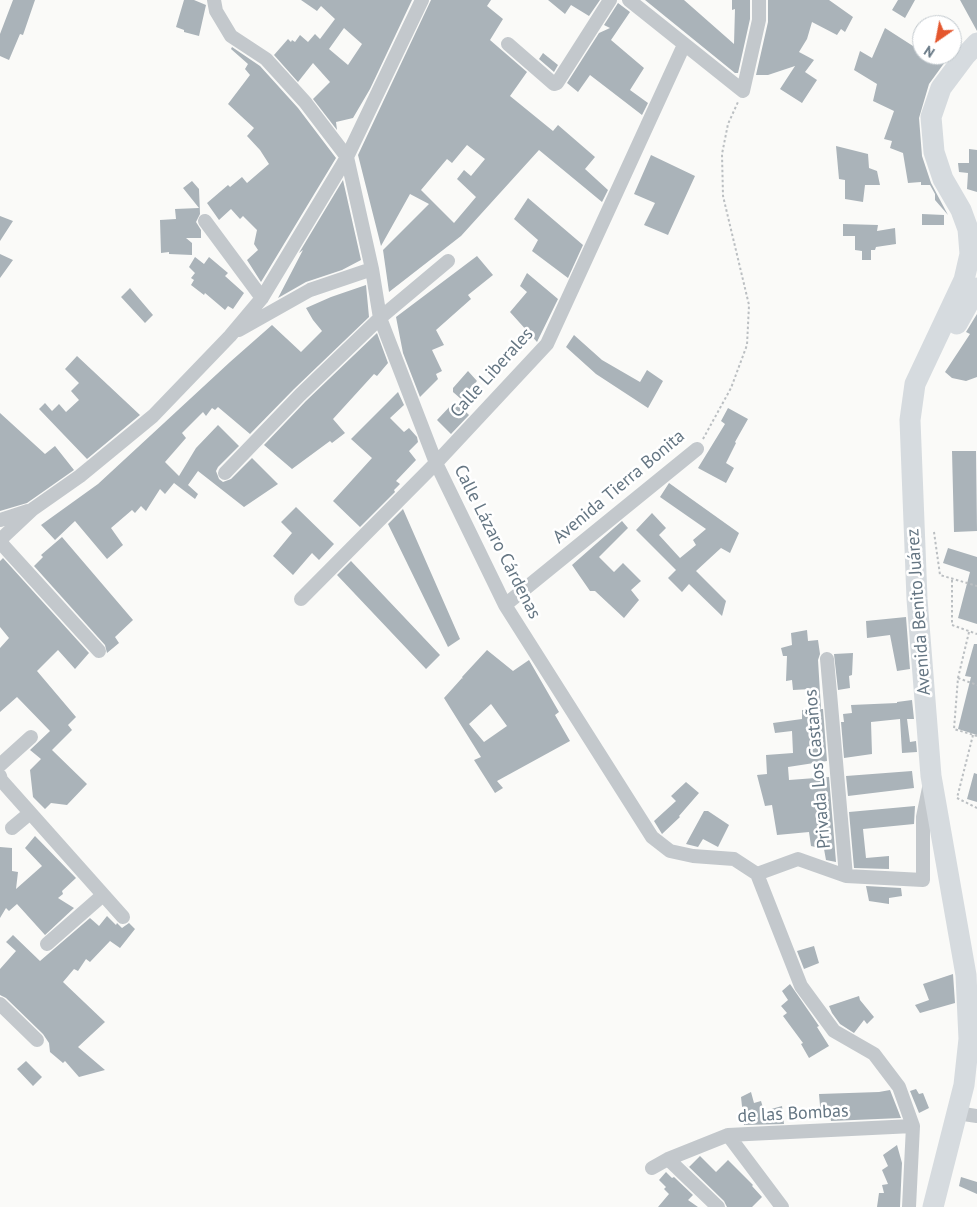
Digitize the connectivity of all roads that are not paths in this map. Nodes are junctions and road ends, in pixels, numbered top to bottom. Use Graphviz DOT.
graph roads {
  1 [pos="214,0"];
  2 [pos="422,0"];
  3 [pos="610,0"];
  4 [pos="629,0"];
  5 [pos="759,0"];
  6 [pos="977,43"];
  7 [pos="508,44"];
  8 [pos="684,45"];
  9 [pos="977,63"];
  10 [pos="347,157"];
  11 [pos="977,210"];
  12 [pos="205,221"];
  13 [pos="448,261"];
  14 [pos="372,269"];
  15 [pos="977,288"];
  16 [pos="262,298"];
  17 [pos="380,318"];
  18 [pos="230,336"];
  19 [pos="697,449"];
  20 [pos="436,463"];
  21 [pos="225,473"];
  22 [pos="33,509"];
  23 [pos="0,520"];
  24 [pos="0,541"];
  25 [pos="301,599"];
  26 [pos="505,605"];
  27 [pos="99,652"];
  28 [pos="827,659"];
  29 [pos="31,738"];
  30 [pos="0,765"];
  31 [pos="0,776"];
  32 [pos="931,776"];
  33 [pos="30,813"];
  34 [pos="12,828"];
  35 [pos="757,874"];
  36 [pos="846,876"];
  37 [pos="103,895"];
  38 [pos="124,917"];
  39 [pos="47,944"];
  40 [pos="977,958"];
  41 [pos="0,1004"];
  42 [pos="36,1040"];
  43 [pos="977,1075"];
  44 [pos="969,1115"];
  45 [pos="913,1126"];
  46 [pos="728,1135"];
  47 [pos="668,1159"];
  48 [pos="652,1168"];
  49 [pos="718,1207"];
  50 [pos="782,1207"];
  51 [pos="909,1207"];
  52 [pos="933,1207"];
  53 [pos="947,1207"];
  1 -- 10 [label="street"];
  2 -- 10 [label="street"];
  3 -- 7 [label="street"];
  4 -- 8 [label="street"];
  5 -- 8 [label="street"];
  6 -- 32 [label="main road, Avenida Benito Juárez"];
  8 -- 20 [label="street, Calle Liberales"];
  9 -- 11 [label="main road"];
  10 -- 14 [label="street, Calle Lázaro Cárdenas"];
  10 -- 16 [label="street"];
  12 -- 16 [label="street"];
  13 -- 17 [label="street"];
  14 -- 17 [label="street, Calle Lázaro Cárdenas"];
  14 -- 18 [label="street"];
  15 -- 40 [label="main road, Avenida Benito Juárez"];
  16 -- 18 [label="street"];
  17 -- 20 [label="street, Calle Lázaro Cárdenas"];
  17 -- 21 [label="street"];
  18 -- 22 [label="street"];
  19 -- 26 [label="street, Avenida Tierra Bonita"];
  20 -- 25 [label="street, Calle Liberales"];
  20 -- 26 [label="street, Calle Lázaro Cárdenas"];
  22 -- 23 [label="street"];
  22 -- 24 [label="street"];
  24 -- 27 [label="street"];
  26 -- 35 [label="street, Calle Lázaro Cárdenas"];
  28 -- 36 [label="street, Privada Los Castaños"];
  29 -- 30 [label="street"];
  31 -- 33 [label="street"];
  32 -- 36 [label="street"];
  32 -- 44 [label="main road, Avenida Benito Juárez"];
  33 -- 34 [label="street"];
  33 -- 37 [label="street"];
  35 -- 36 [label="street"];
  35 -- 45 [label="street"];
  37 -- 38 [label="street"];
  37 -- 39 [label="street"];
  41 -- 42 [label="street"];
  43 -- 44 [label="main road, Avenida Benito Juárez"];
  44 -- 52 [label="main road, Avenida Benito Juárez"];
  44 -- 53 [label="main road, Avenida Benito Juárez"];
  45 -- 46 [label="street, de las Bombas"];
  45 -- 51 [label="street"];
  46 -- 47 [label="street, de las Bombas"];
  46 -- 50 [label="street"];
  47 -- 48 [label="street, de las Bombas"];
  47 -- 49 [label="street"];
}
